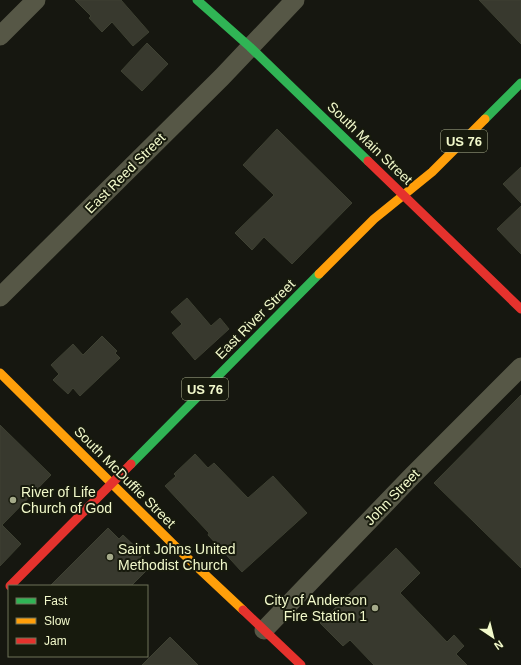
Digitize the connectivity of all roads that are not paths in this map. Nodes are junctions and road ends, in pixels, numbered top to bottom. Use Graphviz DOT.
graph roads {
  1 [pos="36,0"];
  2 [pos="197,0"];
  3 [pos="295,0"];
  4 [pos="0,36"];
  5 [pos="250,47"];
  6 [pos="521,83"];
  7 [pos="403,194"];
  8 [pos="0,297"];
  9 [pos="521,309"];
  10 [pos="521,367"];
  11 [pos="0,373"];
  12 [pos="112,483"];
  13 [pos="12,585"];
  14 [pos="264,630"];
  15 [pos="301,665"];
  1 -- 4 [label="street"];
  2 -- 5 [label="main road, South Main Street"];
  3 -- 5 [label="street, East Reed Street"];
  5 -- 7 [label="main road, South Main Street"];
  5 -- 8 [label="street, East Reed Street"];
  6 -- 7 [label="main road, US 76"];
  7 -- 9 [label="main road, South Main Street"];
  7 -- 12 [label="main road, East River Street / US 76"];
  10 -- 14 [label="street, John Street"];
  11 -- 12 [label="main road, South McDuffie Street"];
  12 -- 13 [label="main road, East River Street / US 76"];
  12 -- 14 [label="main road, South McDuffie Street"];
  14 -- 15 [label="main road, South McDuffie Street"];
}
